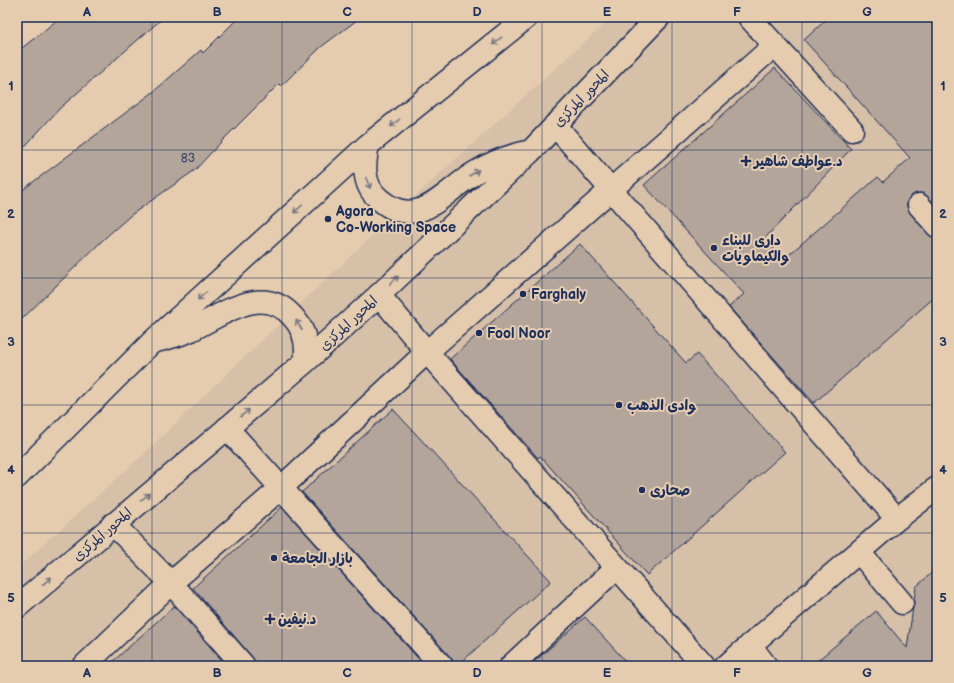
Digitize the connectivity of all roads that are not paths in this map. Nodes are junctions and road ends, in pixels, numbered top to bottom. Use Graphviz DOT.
graph roads {
  1 [pos="527,17"];
  2 [pos="659,17"];
  3 [pos="749,17"];
  4 [pos="775,45"];
  5 [pos="555,125"];
  6 [pos="852,130"];
  7 [pos="368,145"];
  8 [pos="530,152"];
  9 [pos="612,188"];
  10 [pos="919,205"];
  11 [pos="937,226"];
  12 [pos="379,295"];
  13 [pos="151,343"];
  14 [pos="427,352"];
  15 [pos="306,362"];
  16 [pos="227,428"];
  17 [pos="17,477"];
  18 [pos="281,488"];
  19 [pos="937,488"];
  20 [pos="897,519"];
  21 [pos="113,524"];
  22 [pos="859,552"];
  23 [pos="616,568"];
  24 [pos="171,583"];
  25 [pos="902,603"];
  26 [pos="17,607"];
  27 [pos="750,645"];
  28 [pos="84,666"];
  29 [pos="244,666"];
  30 [pos="442,666"];
  31 [pos="511,666"];
  32 [pos="704,666"];
  33 [pos="726,666"];
  34 [pos="766,666"];
  1 -- 7 [label="main road, one-way"];
  2 -- 5 [label="main road, المحور المركزى"];
  3 -- 4 [label="main road"];
  4 -- 6 [label="main road"];
  4 -- 9 [label="main road"];
  5 -- 8 [label="main road, المحور المركزى"];
  5 -- 9 [label="main road"];
  7 -- 8 [label="main road, one-way"];
  7 -- 13 [label="main road, one-way"];
  12 -- 8 [label="main road, المحور المركزى, one-way"];
  9 -- 14 [label="main road"];
  9 -- 20 [label="main road"];
  10 -- 11 [label="main road"];
  12 -- 14 [label="main road"];
  12 -- 15 [label="main road, المحور المركزى"];
  15 -- 13 [label="main road, one-way"];
  13 -- 17 [label="main road"];
  14 -- 18 [label="main road"];
  14 -- 23 [label="main road"];
  16 -- 15 [label="main road, المحور المركزى, one-way"];
  16 -- 18 [label="main road"];
  21 -- 16 [label="main road, المحور المركزى, one-way"];
  18 -- 24 [label="main road"];
  18 -- 30 [label="main road"];
  19 -- 20 [label="main road"];
  20 -- 22 [label="main road"];
  21 -- 24 [label="main road"];
  26 -- 21 [label="main road, المحور المركزى, one-way"];
  22 -- 25 [label="main road"];
  22 -- 27 [label="main road"];
  23 -- 31 [label="main road"];
  23 -- 32 [label="main road"];
  24 -- 28 [label="main road"];
  24 -- 29 [label="main road"];
  27 -- 33 [label="main road"];
  27 -- 34 [label="main road"];
}
